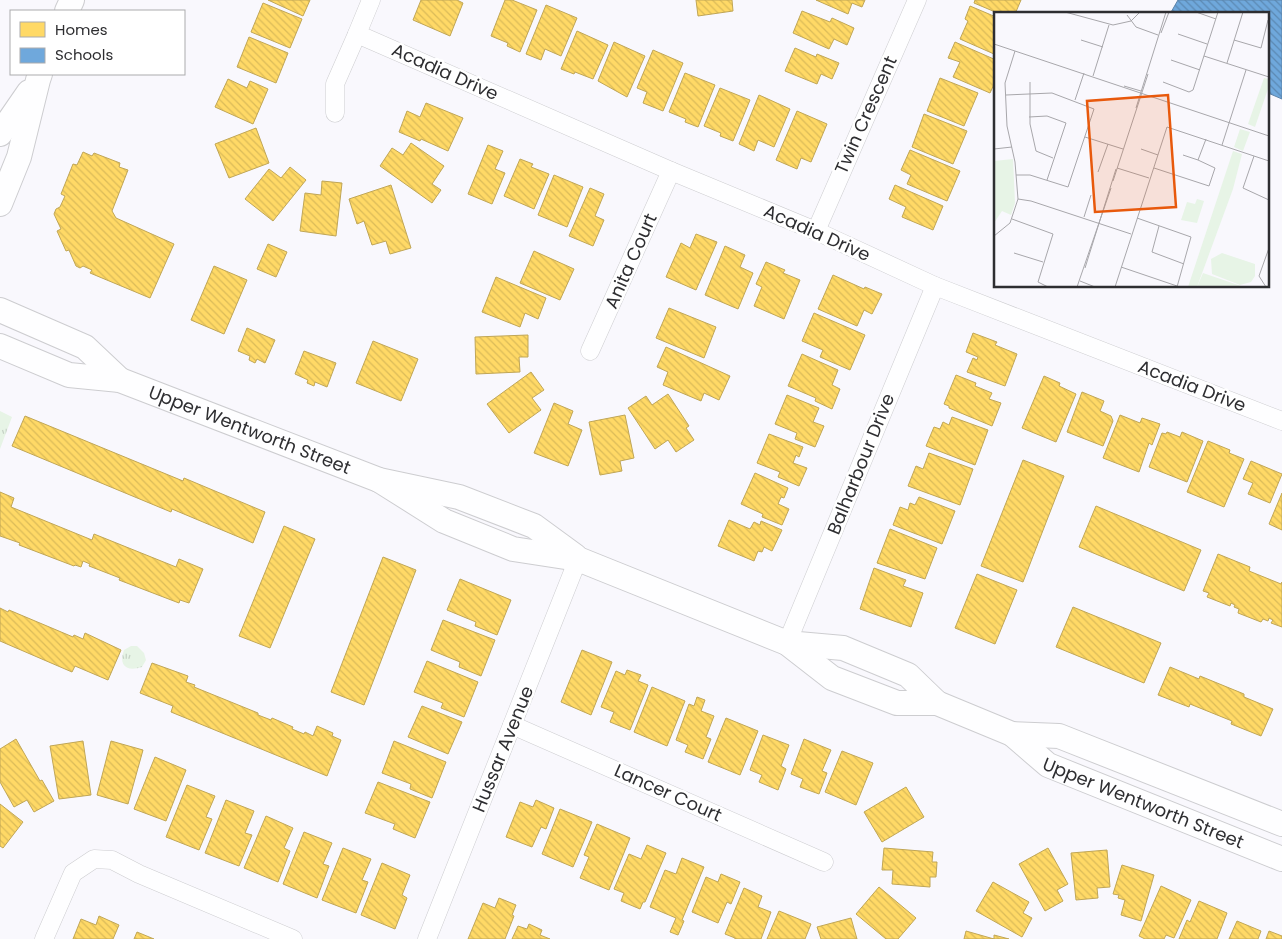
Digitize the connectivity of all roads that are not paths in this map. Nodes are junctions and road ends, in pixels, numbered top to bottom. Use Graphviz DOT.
graph roads {
  1 [pos="371,0"];
  2 [pos="917,0"];
  3 [pos="357,34"];
  4 [pos="39,77"];
  5 [pos="335,112"];
  6 [pos="0,134"];
  7 [pos="671,171"];
  8 [pos="0,204"];
  9 [pos="816,231"];
  10 [pos="935,286"];
  11 [pos="0,310"];
  12 [pos="0,346"];
  13 [pos="590,351"];
  14 [pos="120,380"];
  15 [pos="1282,421"];
  16 [pos="578,559"];
  17 [pos="788,643"];
  18 [pos="937,704"];
  19 [pos="512,724"];
  20 [pos="1012,734"];
  21 [pos="1282,824"];
  22 [pos="1282,859"];
  23 [pos="824,862"];
  24 [pos="44,939"];
  25 [pos="293,939"];
  26 [pos="427,939"];
  1 -- 3 [label="street"];
  2 -- 9 [label="street, Twin Crescent"];
  3 -- 5 [label="street"];
  3 -- 7 [label="street, Acadia Drive"];
  4 -- 6 [label="main road"];
  4 -- 8 [label="main road"];
  7 -- 9 [label="street, Acadia Drive"];
  7 -- 13 [label="street, Anita Court"];
  9 -- 10 [label="street, Acadia Drive"];
  10 -- 15 [label="street, Acadia Drive"];
  10 -- 17 [label="street, Balharbour Drive"];
  11 -- 14 [label="main road, Upper Wentworth Street"];
  12 -- 14 [label="main road, Upper Wentworth Street"];
  14 -- 16 [label="main road, Upper Wentworth Street"];
  16 -- 17 [label="main road, Upper Wentworth Street"];
  16 -- 19 [label="street, Hussar Avenue"];
  17 -- 18 [label="main road, Upper Wentworth Street"];
  17 -- 18 [label="main road, Upper Wentworth Street"];
  18 -- 20 [label="main road, Upper Wentworth Street"];
  19 -- 23 [label="street, Lancer Court"];
  19 -- 26 [label="street, Hussar Avenue"];
  20 -- 21 [label="main road, Upper Wentworth Street"];
  20 -- 22 [label="main road, Upper Wentworth Street"];
  24 -- 25 [label="street"];
}
